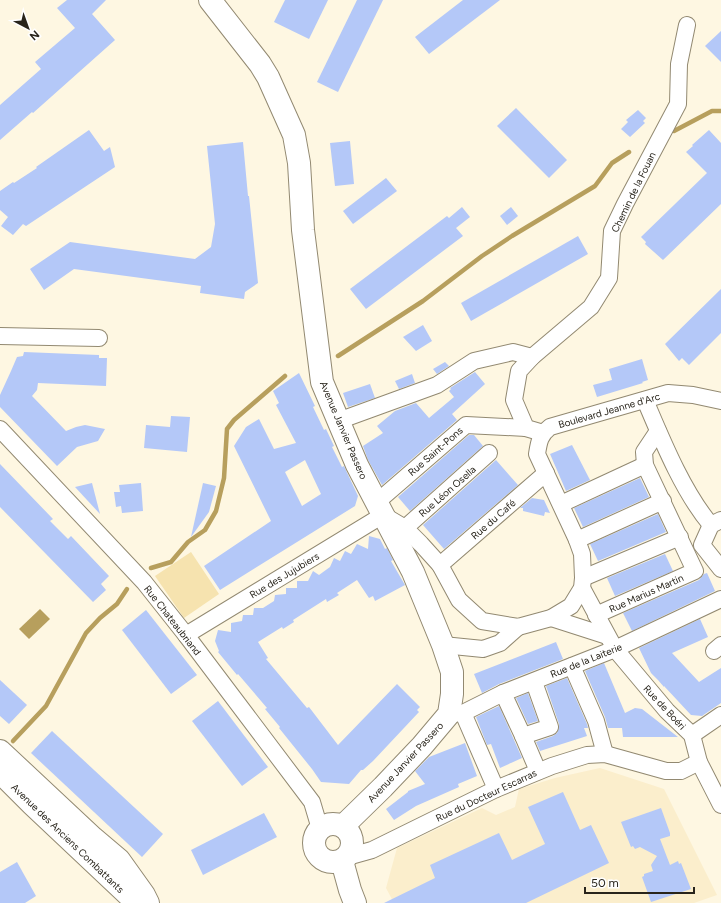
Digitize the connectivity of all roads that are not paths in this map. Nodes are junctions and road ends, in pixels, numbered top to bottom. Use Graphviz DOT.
graph roads {
  1 [pos="210,0"];
  2 [pos="687,25"];
  3 [pos="0,336"];
  4 [pos="99,338"];
  5 [pos="532,357"];
  6 [pos="645,400"];
  7 [pos="721,401"];
  8 [pos="338,421"];
  9 [pos="526,428"];
  10 [pos="0,429"];
  11 [pos="658,431"];
  12 [pos="543,432"];
  13 [pos="489,453"];
  14 [pos="645,465"];
  15 [pos="546,473"];
  16 [pos="663,501"];
  17 [pos="560,504"];
  18 [pos="380,508"];
  19 [pos="716,522"];
  20 [pos="405,528"];
  21 [pos="680,537"];
  22 [pos="577,540"];
  23 [pos="440,565"];
  24 [pos="721,569"];
  25 [pos="582,583"];
  26 [pos="721,600"];
  27 [pos="596,615"];
  28 [pos="551,618"];
  29 [pos="518,627"];
  30 [pos="186,635"];
  31 [pos="611,643"];
  32 [pos="443,645"];
  33 [pos="572,666"];
  34 [pos="534,682"];
  35 [pos="503,693"];
  36 [pos="456,713"];
  37 [pos="721,715"];
  38 [pos="692,735"];
  39 [pos="523,736"];
  40 [pos="0,750"];
  41 [pos="605,754"];
  42 [pos="699,762"];
  43 [pos="538,771"];
  44 [pos="0,772"];
  45 [pos="496,788"];
  46 [pos="721,805"];
  47 [pos="343,826"];
  48 [pos="320,829"];
  49 [pos="345,859"];
  50 [pos="137,903"];
  51 [pos="148,903"];
  52 [pos="355,903"];
  1 -- 8 [label="street, Avenue Janvier Passero"];
  2 -- 5 [label="street, Chemin de la Fouan"];
  3 -- 4 [label="street"];
  5 -- 8 [label="street"];
  5 -- 9 [label="street, Chemin de la Fouan"];
  6 -- 7 [label="street, Boulevard Jeanne d'Arc"];
  6 -- 11 [label="street"];
  6 -- 12 [label="street, Boulevard Jeanne d'Arc"];
  8 -- 18 [label="street, Avenue Janvier Passero"];
  9 -- 12 [label="street"];
  9 -- 18 [label="street, Rue Saint-Pons"];
  10 -- 30 [label="street, Rue Chateaubriand"];
  11 -- 14 [label="street"];
  11 -- 19 [label="street"];
  12 -- 15 [label="street"];
  13 -- 20 [label="street, Rue Léon Osella"];
  14 -- 16 [label="street"];
  14 -- 17 [label="street"];
  15 -- 17 [label="street"];
  15 -- 23 [label="street, Rue du Café"];
  16 -- 21 [label="street"];
  16 -- 22 [label="street"];
  17 -- 22 [label="street"];
  18 -- 20 [label="street"];
  18 -- 30 [label="street, Rue des Jujubiers"];
  18 -- 32 [label="street, Avenue Janvier Passero"];
  19 -- 24 [label="street"];
  20 -- 23 [label="street"];
  21 -- 25 [label="street"];
  21 -- 27 [label="street, Rue Marius Martin"];
  22 -- 25 [label="street"];
  23 -- 29 [label="street"];
  25 -- 27 [label="street, Rue de Boéri"];
  25 -- 28 [label="street"];
  26 -- 31 [label="street, Rue de la Laiterie"];
  27 -- 31 [label="street, Rue de Boéri"];
  28 -- 29 [label="street"];
  28 -- 31 [label="street"];
  29 -- 32 [label="street"];
  30 -- 48 [label="street, Rue Chateaubriand"];
  31 -- 33 [label="street, Rue de la Laiterie"];
  31 -- 38 [label="street, Rue de Boéri"];
  32 -- 36 [label="street, Avenue Janvier Passero"];
  33 -- 34 [label="street, Rue de la Laiterie"];
  33 -- 41 [label="street"];
  34 -- 35 [label="street, Rue de la Laiterie"];
  34 -- 39 [label="street"];
  35 -- 36 [label="street, Rue de la Laiterie"];
  35 -- 39 [label="street"];
  36 -- 45 [label="street"];
  36 -- 47 [label="street, Avenue Janvier Passero"];
  37 -- 38 [label="street"];
  38 -- 42 [label="street, Rue de Boéri"];
  39 -- 43 [label="street"];
  40 -- 51 [label="street, Avenue des Anciens Combattants"];
  41 -- 42 [label="street, Rue du Docteur Escarras"];
  41 -- 43 [label="street, Rue du Docteur Escarras"];
  42 -- 46 [label="street, Rue de Boéri"];
  43 -- 45 [label="street, Rue du Docteur Escarras"];
  44 -- 50 [label="street, Avenue des Anciens Combattants"];
  45 -- 49 [label="street, Rue du Docteur Escarras"];
  47 -- 48 [label="street"];
  47 -- 49 [label="street"];
  48 -- 49 [label="street"];
  49 -- 52 [label="street"];
}
